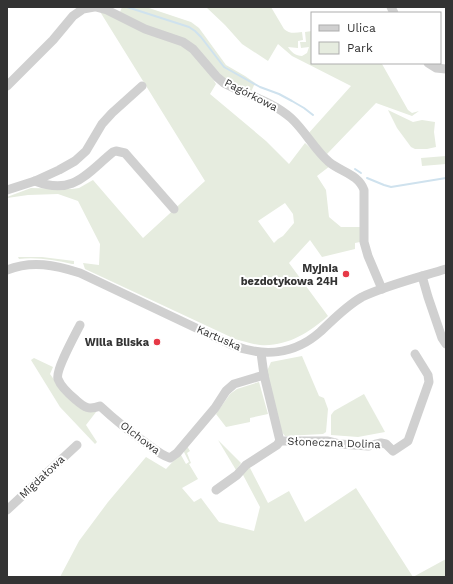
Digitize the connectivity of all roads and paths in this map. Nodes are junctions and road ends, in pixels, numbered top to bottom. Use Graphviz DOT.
graph roads {
  1 [pos="95,7"];
  2 [pos="430,64"];
  3 [pos="446,68"];
  4 [pos="7,86"];
  5 [pos="142,86"];
  6 [pos="35,181"];
  7 [pos="7,190"];
  8 [pos="174,209"];
  9 [pos="446,269"];
  10 [pos="7,270"];
  11 [pos="422,276"];
  12 [pos="382,289"];
  13 [pos="80,325"];
  14 [pos="446,344"];
  15 [pos="261,353"];
  16 [pos="415,354"];
  17 [pos="264,375"];
  18 [pos="280,442"];
  19 [pos="77,445"];
  20 [pos="216,490"];
  21 [pos="7,510"];
  1 -- 4 [label="street, Pagórkowa"];
  1 -- 12 [label="street, Pagórkowa"];
  2 -- 3 [label="street"];
  5 -- 6 [label="street"];
  6 -- 7 [label="street"];
  6 -- 8 [label="street"];
  9 -- 11 [label="street, Kartuska"];
  10 -- 15 [label="street, Kartuska"];
  11 -- 12 [label="street, Kartuska"];
  11 -- 14 [label="street"];
  12 -- 15 [label="street, Kartuska"];
  13 -- 17 [label="street, Olchowa"];
  15 -- 17 [label="street, Słoneczna Dolina"];
  16 -- 18 [label="street, Słoneczna Dolina"];
  17 -- 18 [label="street, Słoneczna Dolina"];
  18 -- 20 [label="street, Słoneczna Dolina"];
  19 -- 21 [label="street, Migdałowa"];
}
